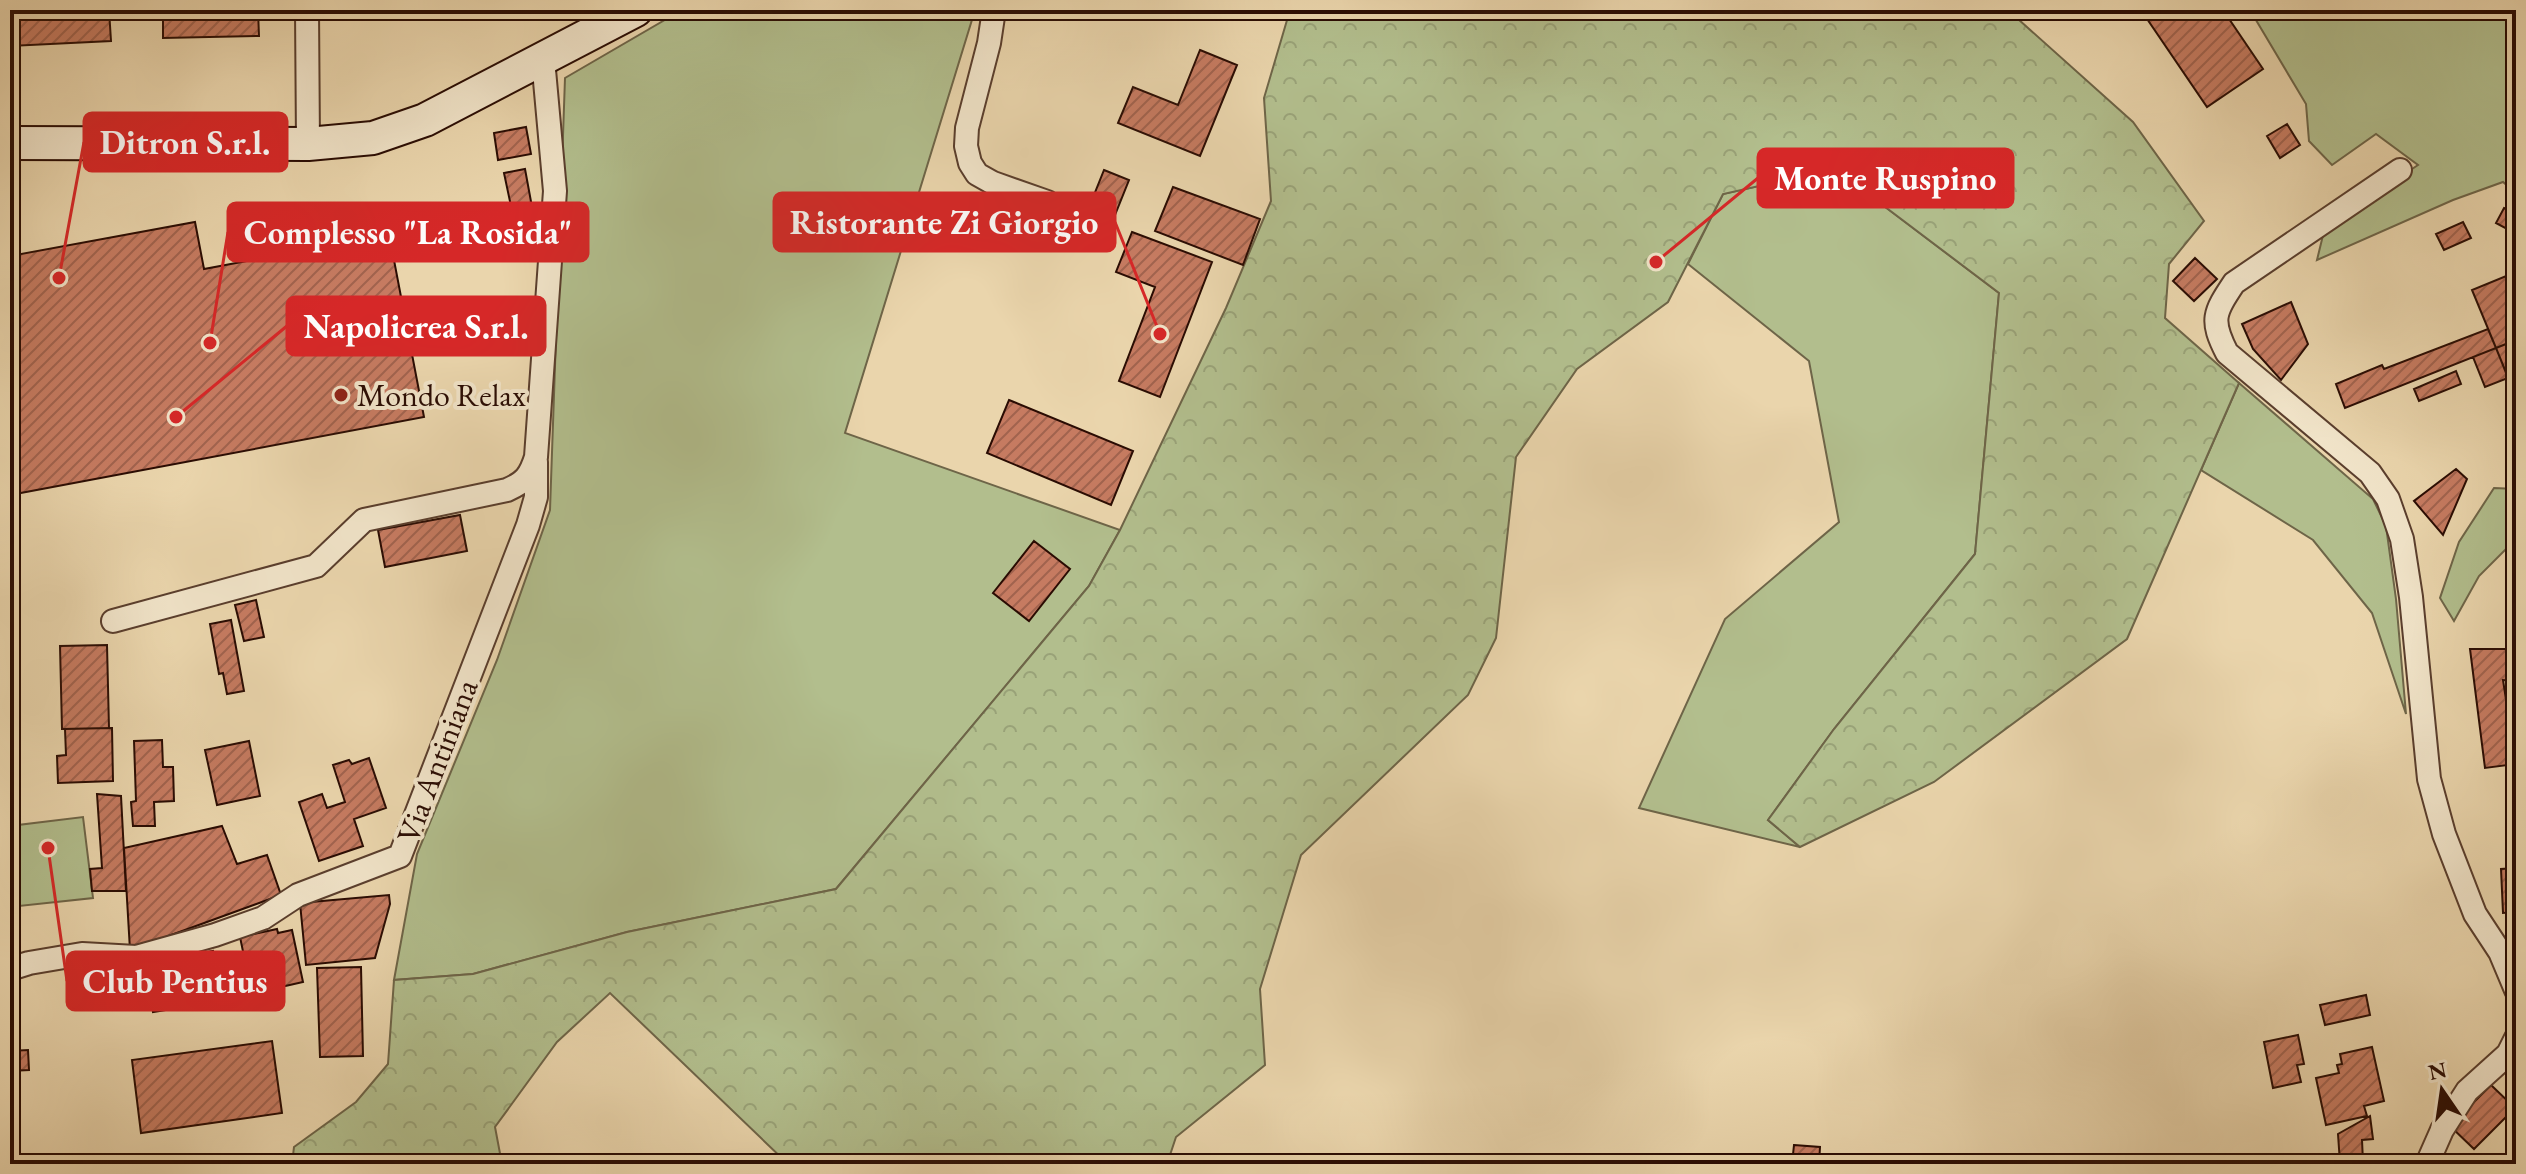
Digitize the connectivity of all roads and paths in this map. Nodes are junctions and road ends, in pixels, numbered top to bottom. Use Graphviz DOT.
graph roads {
  1 [pos="307,10"];
  2 [pos="636,10"];
  3 [pos="994,10"];
  4 [pos="543,59"];
  5 [pos="10,143"];
  6 [pos="308,144"];
  7 [pos="2400,170"];
  8 [pos="1047,202"];
  9 [pos="536,457"];
  10 [pos="113,621"];
  11 [pos="10,969"];
  12 [pos="2516,990"];
  13 [pos="2516,1038"];
  14 [pos="2427,1164"];
  1 -- 6 [label="street"];
  2 -- 4 [label="street"];
  3 -- 8 [label="street"];
  4 -- 6 [label="street"];
  4 -- 9 [label="street, Via Antiniana"];
  5 -- 6 [label="street"];
  7 -- 12 [label="street"];
  9 -- 10 [label="street"];
  9 -- 11 [label="street, Via Antiniana"];
  13 -- 14 [label="street"];
}
